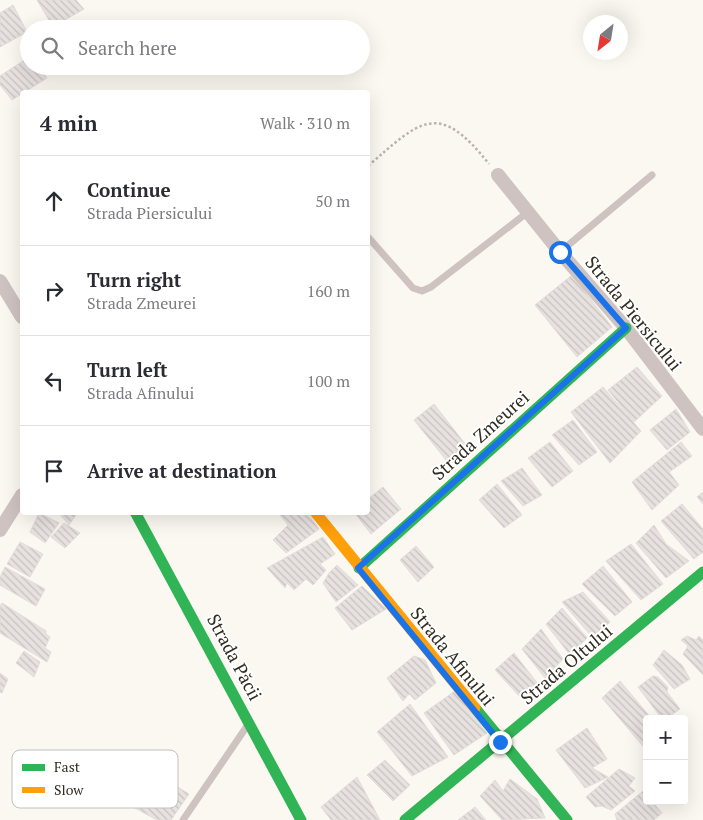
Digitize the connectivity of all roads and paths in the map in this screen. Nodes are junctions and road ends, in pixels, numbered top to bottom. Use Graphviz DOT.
graph roads {
  1 [pos="370,164"];
  2 [pos="498,175"];
  3 [pos="652,175"];
  4 [pos="528,212"];
  5 [pos="370,239"];
  6 [pos="560,252"];
  7 [pos="0,280"];
  8 [pos="20,314"];
  9 [pos="626,328"];
  10 [pos="703,429"];
  11 [pos="20,497"];
  12 [pos="5,513"];
  13 [pos="137,515"];
  14 [pos="317,515"];
  15 [pos="0,530"];
  16 [pos="358,568"];
  17 [pos="703,572"];
  18 [pos="249,723"];
  19 [pos="500,742"];
  20 [pos="182,820"];
  21 [pos="301,820"];
  22 [pos="406,820"];
  23 [pos="567,820"];
  1 -- 2 [label="path"];
  2 -- 4 [label="street, Strada Piersicului"];
  3 -- 6 [label="lane"];
  4 -- 5 [label="lane"];
  4 -- 6 [label="street, Strada Piersicului"];
  6 -- 9 [label="street, Strada Piersicului"];
  7 -- 8 [label="street"];
  9 -- 10 [label="street, Strada Piersicului"];
  9 -- 16 [label="street, Strada Zmeurei"];
  11 -- 12 [label="street"];
  12 -- 15 [label="street"];
  13 -- 18 [label="street, Strada Păcii"];
  14 -- 16 [label="street, Strada Afinului"];
  16 -- 19 [label="street, Strada Afinului"];
  17 -- 19 [label="street, Strada Oltului"];
  18 -- 20 [label="lane"];
  18 -- 21 [label="street, Strada Păcii"];
  19 -- 22 [label="street, Strada Oltului"];
  19 -- 23 [label="street, Strada Afinului"];
}
